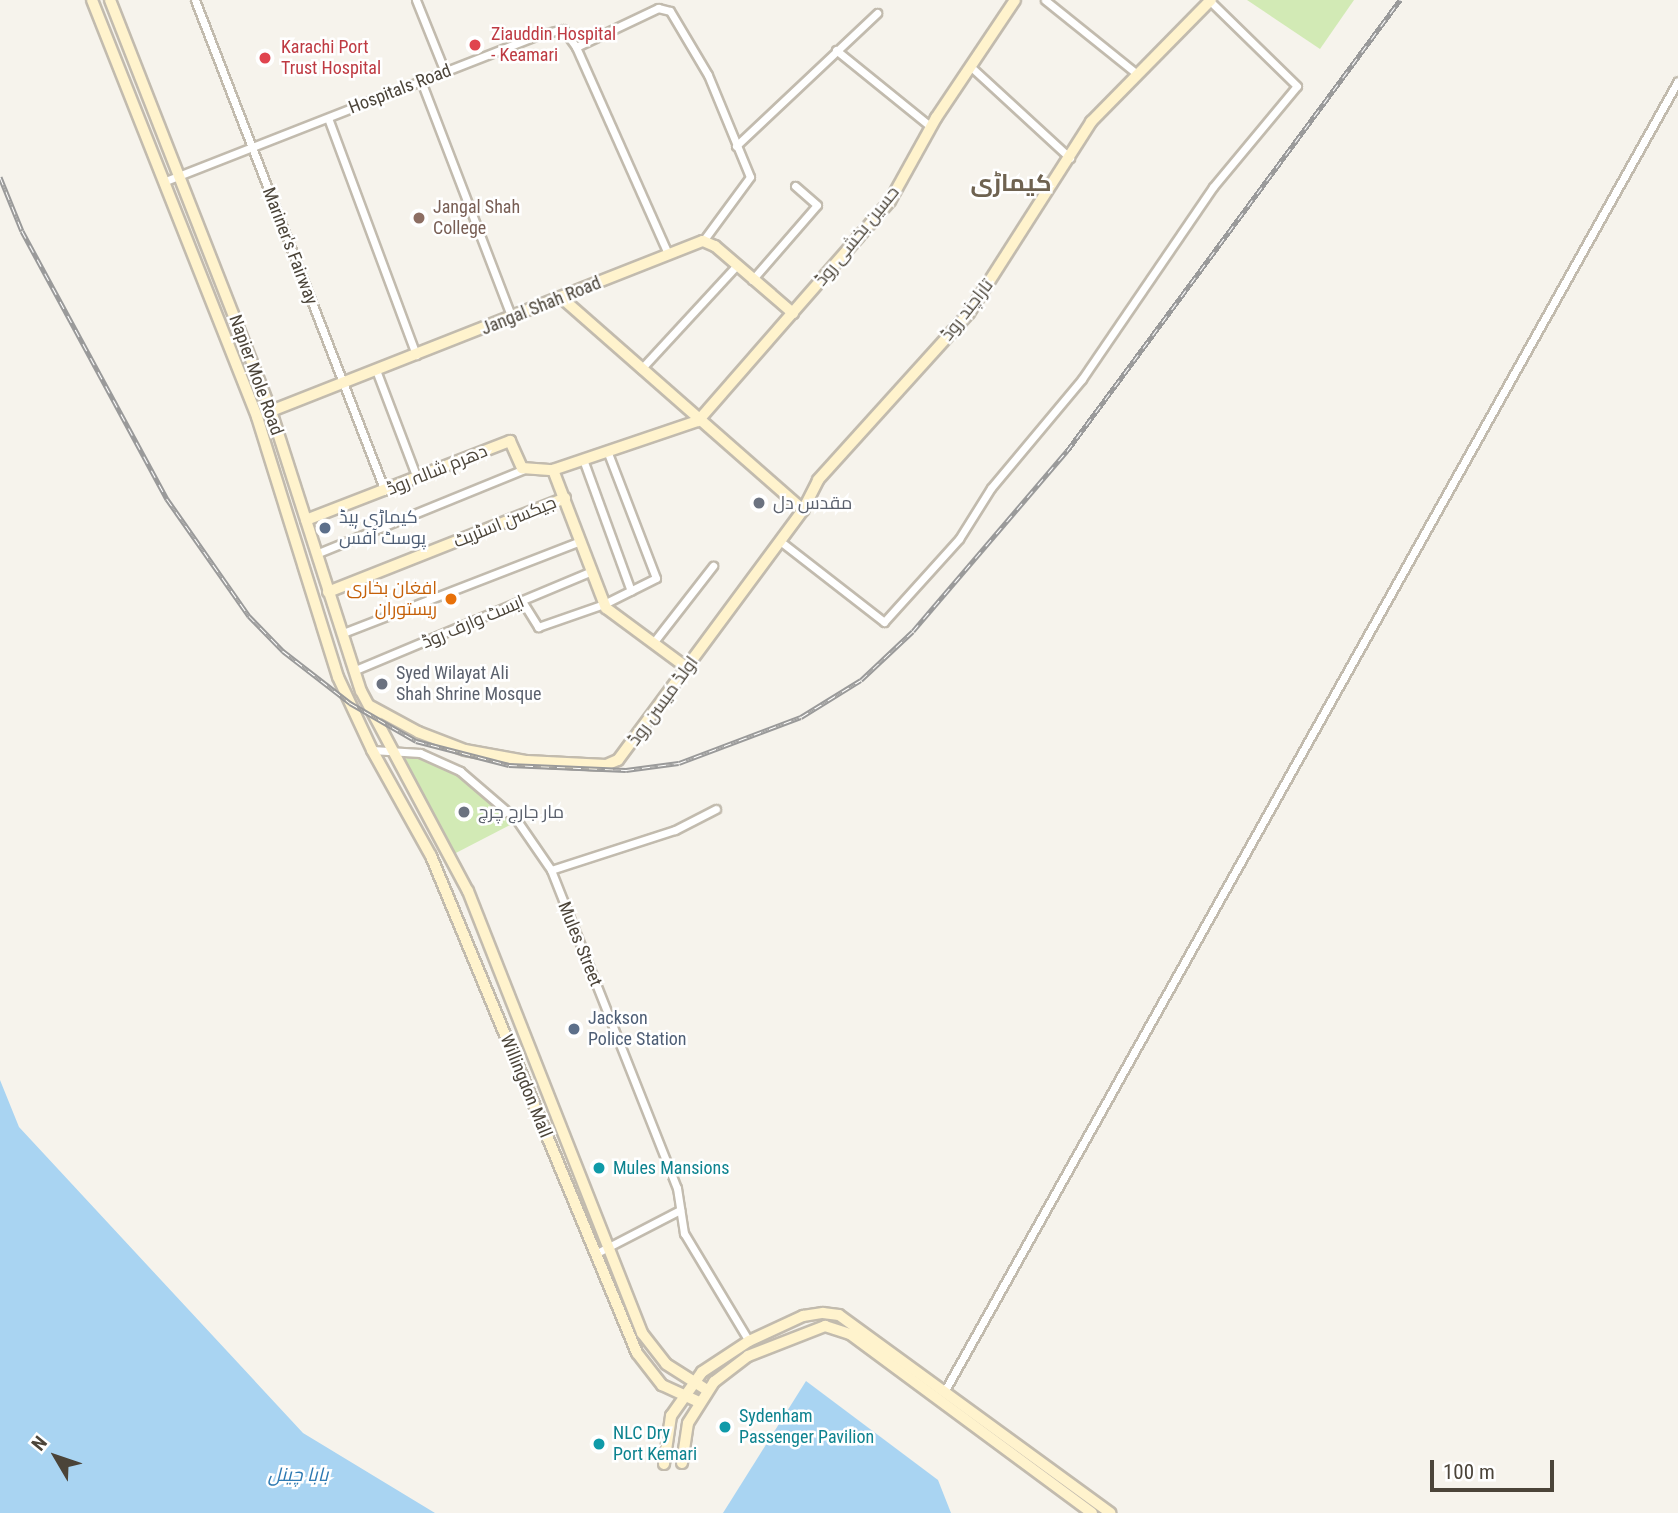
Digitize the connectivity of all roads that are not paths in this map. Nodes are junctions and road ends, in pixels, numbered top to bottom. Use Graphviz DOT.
graph roads {
  1 [pos="92,0"];
  2 [pos="110,0"];
  3 [pos="195,0"];
  4 [pos="416,0"];
  5 [pos="665,0"];
  6 [pos="1015,0"];
  7 [pos="1045,0"];
  8 [pos="1210,0"];
  9 [pos="667,9"];
  10 [pos="877,13"];
  11 [pos="576,47"];
  12 [pos="836,50"];
  13 [pos="970,66"];
  14 [pos="445,72"];
  15 [pos="1137,74"];
  16 [pos="421,81"];
  17 [pos="1678,81"];
  18 [pos="328,118"];
  19 [pos="931,127"];
  20 [pos="736,146"];
  21 [pos="252,147"];
  22 [pos="1071,158"];
  23 [pos="181,175"];
  24 [pos="162,182"];
  25 [pos="795,186"];
  26 [pos="703,241"];
  27 [pos="668,254"];
  28 [pos="736,266"];
  29 [pos="752,280"];
  30 [pos="563,299"];
  31 [pos="793,313"];
  32 [pos="512,318"];
  33 [pos="416,355"];
  34 [pos="640,369"];
  35 [pos="376,370"];
  36 [pos="342,383"];
  37 [pos="271,411"];
  38 [pos="698,421"];
  39 [pos="608,453"];
  40 [pos="584,462"];
  41 [pos="524,469"];
  42 [pos="553,470"];
  43 [pos="417,478"];
  44 [pos="385,491"];
  45 [pos="565,498"];
  46 [pos="803,510"];
  47 [pos="306,520"];
  48 [pos="580,541"];
  49 [pos="780,541"];
  50 [pos="316,554"];
  51 [pos="713,566"];
  52 [pos="592,571"];
  53 [pos="631,591"];
  54 [pos="328,592"];
  55 [pos="522,601"];
  56 [pos="604,604"];
  57 [pos="343,633"];
  58 [pos="653,643"];
  59 [pos="687,668"];
  60 [pos="353,671"];
  61 [pos="345,692"];
  62 [pos="371,706"];
  63 [pos="372,750"];
  64 [pos="391,750"];
  65 [pos="716,809"];
  66 [pos="551,870"];
  67 [pos="680,1210"];
  68 [pos="610,1246"];
  69 [pos="595,1254"];
  70 [pos="749,1341"];
  71 [pos="694,1380"];
  72 [pos="707,1390"];
  73 [pos="944,1392"];
  74 [pos="684,1394"];
  75 [pos="699,1402"];
  76 [pos="682,1463"];
  77 [pos="664,1464"];
  78 [pos="1093,1513"];
  79 [pos="1111,1513"];
  1 -- 24 [label="main road, Napier Mole Road"];
  2 -- 23 [label="main road, Napier Mole Road"];
  3 -- 21 [label="street, Mariner's Fairway"];
  4 -- 14 [label="street"];
  5 -- 9 [label="street"];
  6 -- 13 [label="main road, حسین بخشی روڈ"];
  7 -- 15 [label="street"];
  8 -- 15 [label="main road, تاراچند روڈ"];
  8 -- 49 [label="street"];
  9 -- 11 [label="street"];
  9 -- 20 [label="street"];
  10 -- 12 [label="street"];
  11 -- 14 [label="street, Hospitals Road"];
  11 -- 27 [label="street"];
  12 -- 19 [label="street"];
  12 -- 20 [label="street"];
  13 -- 19 [label="main road, حسین بخشی روڈ"];
  13 -- 22 [label="street"];
  14 -- 16 [label="street, Hospitals Road"];
  15 -- 22 [label="main road, تاراچند روڈ"];
  16 -- 18 [label="street, Hospitals Road"];
  16 -- 32 [label="street"];
  17 -- 73 [label="street"];
  18 -- 21 [label="street, Hospitals Road"];
  18 -- 33 [label="street"];
  19 -- 31 [label="main road, حسین بخشی روڈ"];
  20 -- 26 [label="street"];
  21 -- 23 [label="street, Hospitals Road"];
  21 -- 36 [label="street, Mariner's Fairway"];
  22 -- 46 [label="main road, تاراچند روڈ"];
  23 -- 24 [label="street, Hospitals Road"];
  23 -- 37 [label="main road, Napier Mole Road"];
  24 -- 61 [label="main road, Napier Mole Road"];
  25 -- 29 [label="street"];
  26 -- 27 [label="main road, Jangal Shah Road"];
  26 -- 28 [label="main road"];
  27 -- 30 [label="main road, Jangal Shah Road"];
  28 -- 29 [label="main road"];
  28 -- 34 [label="street"];
  29 -- 31 [label="main road"];
  30 -- 32 [label="main road, Jangal Shah Road"];
  30 -- 34 [label="main road"];
  31 -- 38 [label="main road, حسین بخشی روڈ"];
  32 -- 33 [label="main road, Jangal Shah Road"];
  33 -- 35 [label="main road, Jangal Shah Road"];
  34 -- 38 [label="main road"];
  35 -- 36 [label="main road, Jangal Shah Road"];
  35 -- 43 [label="street"];
  36 -- 37 [label="main road, Jangal Shah Road"];
  36 -- 44 [label="street, Mariner's Fairway"];
  37 -- 47 [label="main road, Napier Mole Road"];
  38 -- 39 [label="main road"];
  38 -- 46 [label="main road"];
  39 -- 40 [label="main road"];
  39 -- 53 [label="street"];
  40 -- 42 [label="main road"];
  40 -- 53 [label="street"];
  41 -- 42 [label="main road"];
  41 -- 43 [label="main road, دھرم شالہ روڈ"];
  41 -- 50 [label="street"];
  42 -- 45 [label="main road"];
  43 -- 44 [label="main road, دھرم شالہ روڈ"];
  44 -- 47 [label="main road, دھرم شالہ روڈ"];
  45 -- 48 [label="main road"];
  45 -- 54 [label="main road, جیکسن اسٹریٹ"];
  46 -- 49 [label="main road, اولڈ میسن روڈ"];
  47 -- 50 [label="main road, Napier Mole Road"];
  48 -- 52 [label="main road"];
  48 -- 57 [label="street"];
  49 -- 59 [label="main road, اولڈ میسن روڈ"];
  50 -- 54 [label="main road, Napier Mole Road"];
  51 -- 58 [label="street"];
  52 -- 55 [label="street, ایسٹ وارف روڈ"];
  52 -- 56 [label="main road"];
  53 -- 56 [label="street"];
  54 -- 57 [label="main road, Napier Mole Road"];
  55 -- 56 [label="street"];
  55 -- 60 [label="street, ایسٹ وارف روڈ"];
  56 -- 58 [label="main road"];
  57 -- 60 [label="main road, Napier Mole Road"];
  58 -- 59 [label="main road"];
  59 -- 62 [label="main road, اولڈ میسن روڈ"];
  60 -- 62 [label="main road, Napier Mole Road"];
  61 -- 62 [label="main road, اولڈ میسن روڈ"];
  61 -- 63 [label="main road, Napier Mole Road"];
  62 -- 64 [label="main road, Napier Mole Road"];
  63 -- 64 [label="street, Mules Street"];
  63 -- 69 [label="main road, Willingdon Mall"];
  64 -- 66 [label="street, Mules Street"];
  64 -- 68 [label="main road, Willingdon Mall"];
  65 -- 66 [label="street"];
  66 -- 67 [label="street, Mules Street"];
  67 -- 68 [label="street"];
  67 -- 70 [label="street, Mules Street"];
  68 -- 69 [label="street"];
  68 -- 71 [label="main road, Willingdon Mall"];
  69 -- 74 [label="main road, Willingdon Mall"];
  70 -- 71 [label="main road"];
  70 -- 73 [label="main road"];
  71 -- 72 [label="main road, Willingdon Mall"];
  71 -- 74 [label="main road"];
  72 -- 75 [label="main road"];
  72 -- 78 [label="main road"];
  73 -- 79 [label="main road"];
  74 -- 75 [label="main road, Willingdon Mall"];
  74 -- 77 [label="main road"];
  75 -- 76 [label="main road"];
}
